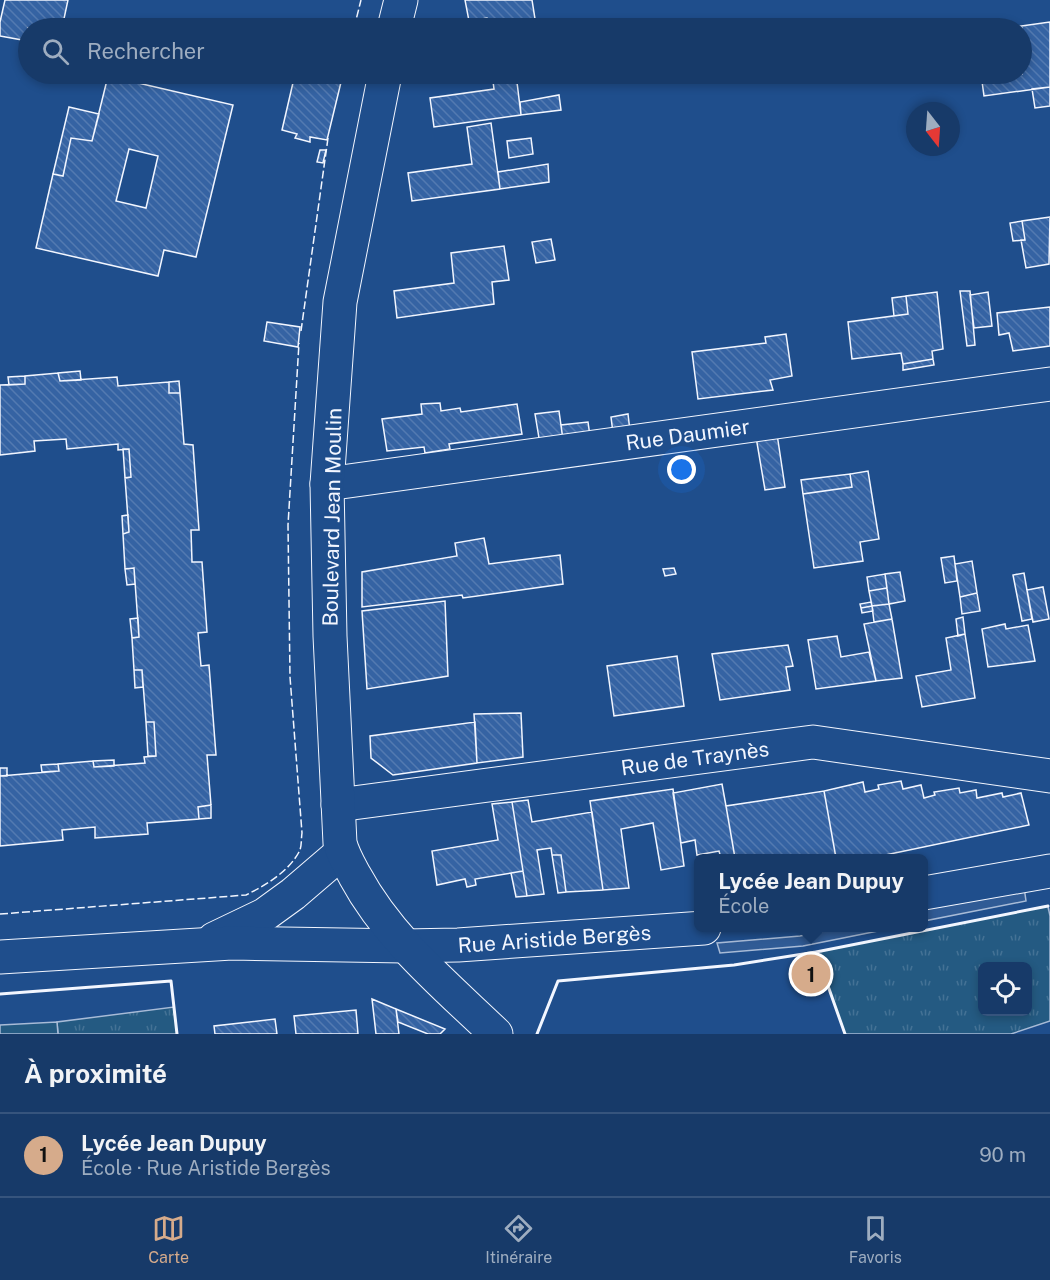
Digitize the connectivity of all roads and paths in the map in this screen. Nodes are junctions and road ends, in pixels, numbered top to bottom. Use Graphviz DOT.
graph roads {
  1 [pos="400,0"];
  2 [pos="396,18"];
  3 [pos="383,84"];
  4 [pos="1050,384"];
  5 [pos="327,484"];
  6 [pos="1050,776"];
  7 [pos="338,805"];
  8 [pos="342,852"];
  9 [pos="1050,871"];
  10 [pos="928,892"];
  11 [pos="694,928"];
  12 [pos="201,945"];
  13 [pos="404,946"];
  14 [pos="0,957"];
  15 [pos="496,1034"];
  1 -- 2 [label="street"];
  3 -- 5 [label="street, Boulevard Jean Moulin"];
  4 -- 5 [label="street, Rue Daumier"];
  5 -- 7 [label="street, Boulevard Jean Moulin"];
  6 -- 7 [label="street, Rue de Traynès"];
  7 -- 8 [label="street, Boulevard Jean Moulin"];
  8 -- 12 [label="street"];
  8 -- 13 [label="street, Boulevard Jean Moulin"];
  9 -- 10 [label="street"];
  11 -- 13 [label="street, Rue Aristide Bergès"];
  12 -- 13 [label="street, Rue Aristide Bergès"];
  12 -- 14 [label="street, Rue Aristide Bergès"];
  13 -- 15 [label="street, Boulevard Jean Moulin"];
}
